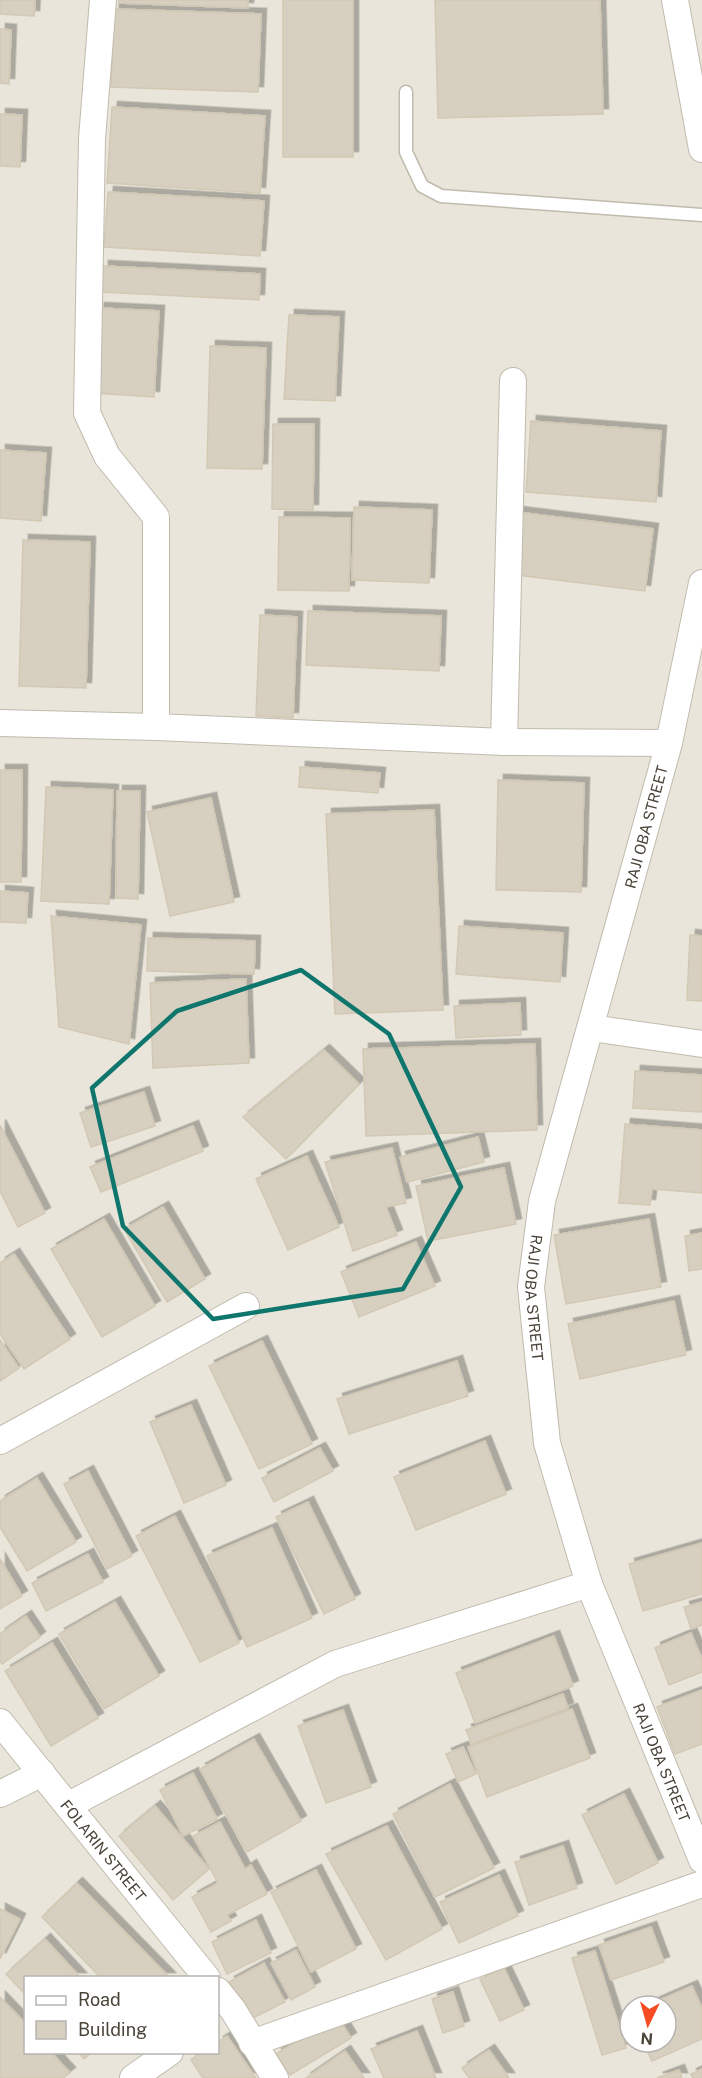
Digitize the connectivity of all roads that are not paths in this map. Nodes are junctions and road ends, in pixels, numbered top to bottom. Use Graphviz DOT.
graph roads {
  1 [pos="103,0"];
  2 [pos="675,0"];
  3 [pos="406,92"];
  4 [pos="702,149"];
  5 [pos="702,215"];
  6 [pos="513,381"];
  7 [pos="702,583"];
  8 [pos="0,723"];
  9 [pos="156,727"];
  10 [pos="504,742"];
  11 [pos="669,743"];
  12 [pos="591,1028"];
  13 [pos="702,1044"];
  14 [pos="246,1306"];
  15 [pos="0,1441"];
  16 [pos="589,1584"];
  17 [pos="0,1722"];
  18 [pos="42,1773"];
  19 [pos="0,1794"];
  20 [pos="69,1805"];
  21 [pos="702,1860"];
  22 [pos="702,1884"];
  23 [pos="206,1976"];
  24 [pos="223,2007"];
  25 [pos="252,2043"];
  26 [pos="167,2054"];
  27 [pos="133,2078"];
  28 [pos="275,2078"];
  1 -- 9 [label="street"];
  2 -- 4 [label="street"];
  3 -- 5 [label="lane"];
  6 -- 10 [label="street"];
  7 -- 11 [label="street, RAJI OBA STREET"];
  8 -- 9 [label="street"];
  9 -- 10 [label="street"];
  10 -- 11 [label="street"];
  11 -- 12 [label="street, RAJI OBA STREET"];
  12 -- 13 [label="street"];
  12 -- 16 [label="street, RAJI OBA STREET"];
  14 -- 15 [label="street"];
  16 -- 20 [label="street"];
  16 -- 21 [label="street, RAJI OBA STREET"];
  17 -- 18 [label="street, FOLARIN STREET"];
  18 -- 19 [label="street"];
  18 -- 20 [label="street, FOLARIN STREET"];
  20 -- 23 [label="street, FOLARIN STREET"];
  22 -- 25 [label="street"];
  24 -- 25 [label="street"];
  25 -- 28 [label="street"];
  26 -- 27 [label="street"];
}
